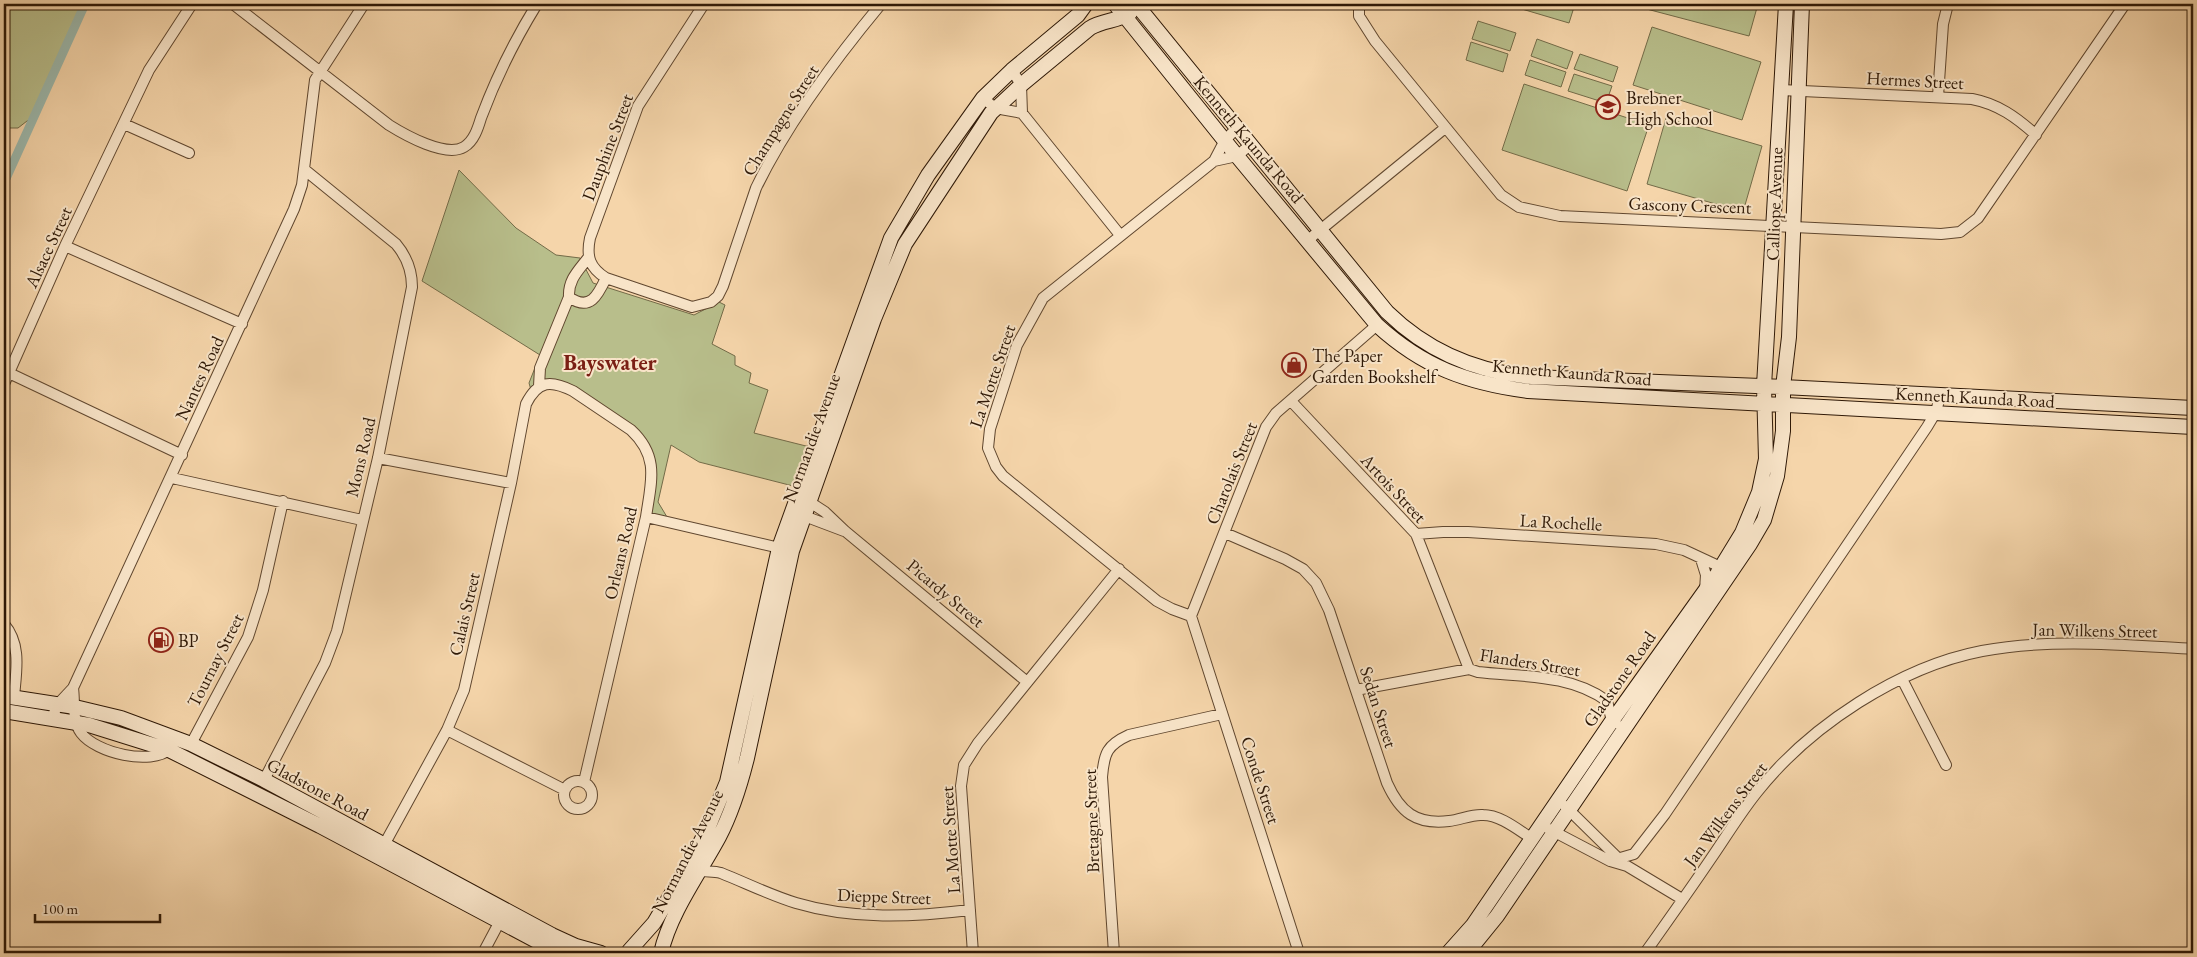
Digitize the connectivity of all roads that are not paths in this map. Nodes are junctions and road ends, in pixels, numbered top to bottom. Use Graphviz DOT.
graph roads {
  1 [pos="192,4"];
  2 [pos="234,4"];
  3 [pos="364,4"];
  4 [pos="537,4"];
  5 [pos="704,4"];
  6 [pos="881,4"];
  7 [pos="1086,4"];
  8 [pos="1115,4"];
  9 [pos="1359,4"];
  10 [pos="1786,4"];
  11 [pos="1802,4"];
  12 [pos="1948,4"];
  13 [pos="2126,4"];
  14 [pos="1137,5"];
  15 [pos="1125,17"];
  16 [pos="1012,70"];
  17 [pos="319,71"];
  18 [pos="1021,85"];
  19 [pos="1201,85"];
  20 [pos="1781,90"];
  21 [pos="1798,90"];
  22 [pos="1188,96"];
  23 [pos="1938,96"];
  24 [pos="983,98"];
  25 [pos="995,108"];
  26 [pos="1022,113"];
  27 [pos="124,124"];
  28 [pos="1237,128"];
  29 [pos="1445,128"];
  30 [pos="2036,135"];
  31 [pos="1225,140"];
  32 [pos="1251,144"];
  33 [pos="189,153"];
  34 [pos="1237,156"];
  35 [pos="1214,161"];
  36 [pos="305,170"];
  37 [pos="908,208"];
  38 [pos="921,216"];
  39 [pos="1775,225"];
  40 [pos="1792,226"];
  41 [pos="1321,229"];
  42 [pos="1120,235"];
  43 [pos="1308,240"];
  44 [pos="65,246"];
  45 [pos="588,258"];
  46 [pos="606,278"];
  47 [pos="569,298"];
  48 [pos="242,324"];
  49 [pos="1378,325"];
  50 [pos="9,373"];
  51 [pos="1578,378"];
  52 [pos="4,384"];
  53 [pos="543,385"];
  54 [pos="1764,386"];
  55 [pos="1783,387"];
  56 [pos="1578,394"];
  57 [pos="1940,396"];
  58 [pos="1291,401"];
  59 [pos="1764,404"];
  60 [pos="1784,406"];
  61 [pos="2193,408"];
  62 [pos="1936,412"];
  63 [pos="2193,427"];
  64 [pos="182,455"];
  65 [pos="378,458"];
  66 [pos="172,478"];
  67 [pos="511,483"];
  68 [pos="803,498"];
  69 [pos="283,501"];
  70 [pos="797,514"];
  71 [pos="646,517"];
  72 [pos="362,520"];
  73 [pos="845,531"];
  74 [pos="1225,533"];
  75 [pos="1416,534"];
  76 [pos="786,549"];
  77 [pos="1701,559"];
  78 [pos="1118,569"];
  79 [pos="1726,569"];
  80 [pos="1710,594"];
  81 [pos="1191,616"];
  82 [pos="4,624"];
  83 [pos="2193,649"];
  84 [pos="1469,669"];
  85 [pos="1902,679"];
  86 [pos="1026,681"];
  87 [pos="73,688"];
  88 [pos="1356,690"];
  89 [pos="10,697"];
  90 [pos="1607,701"];
  91 [pos="1633,703"];
  92 [pos="58,704"];
  93 [pos="75,707"];
  94 [pos="4,711"];
  95 [pos="22,713"];
  96 [pos="1222,714"];
  97 [pos="52,718"];
  98 [pos="75,722"];
  99 [pos="1618,724"];
  100 [pos="447,730"];
  101 [pos="173,744"];
  102 [pos="196,746"];
  103 [pos="194,762"];
  104 [pos="1946,765"];
  105 [pos="584,782"];
  106 [pos="264,785"];
  107 [pos="247,787"];
  108 [pos="565,790"];
  109 [pos="1557,801"];
  110 [pos="1570,809"];
  111 [pos="1542,824"];
  112 [pos="1554,833"];
  113 [pos="1531,838"];
  114 [pos="381,850"];
  115 [pos="1523,851"];
  116 [pos="1536,860"];
  117 [pos="1614,860"];
  118 [pos="700,869"];
  119 [pos="1682,899"];
  120 [pos="970,910"];
  121 [pos="502,917"];
  122 [pos="630,952"];
  123 [pos="483,953"];
  124 [pos="560,953"];
  125 [pos="601,953"];
  126 [pos="661,953"];
  127 [pos="973,953"];
  128 [pos="1114,953"];
  129 [pos="1300,953"];
  130 [pos="1448,953"];
  131 [pos="1467,953"];
  132 [pos="1645,953"];
  1 -- 27 [label="street, Alsace Street"];
  2 -- 17 [label="street"];
  3 -- 17 [label="street, Nantes Road"];
  4 -- 17 [label="street"];
  5 -- 45 [label="street, Dauphine Street"];
  6 -- 46 [label="street, Champagne Street"];
  7 -- 16 [label="street, Normandie Avenue"];
  8 -- 15 [label="street, Kenneth Kaunda Road"];
  9 -- 29 [label="street, Gascony Crescent"];
  10 -- 20 [label="street, Calliope Avenue"];
  11 -- 21 [label="street, Calliope Avenue"];
  12 -- 23 [label="street"];
  13 -- 30 [label="street, Gascony Crescent"];
  14 -- 15 [label="street"];
  14 -- 19 [label="street, Kenneth Kaunda Road"];
  15 -- 18 [label="street, Normandie Avenue"];
  15 -- 22 [label="street, Kenneth Kaunda Road"];
  16 -- 18 [label="street"];
  16 -- 24 [label="street, Normandie Avenue"];
  17 -- 36 [label="street, Nantes Road"];
  18 -- 25 [label="street, Normandie Avenue"];
  18 -- 26 [label="street"];
  19 -- 22 [label="street"];
  19 -- 28 [label="street, Kenneth Kaunda Road"];
  20 -- 21 [label="street, Hermes Street"];
  20 -- 39 [label="street, Calliope Avenue"];
  21 -- 23 [label="street, Hermes Street"];
  21 -- 40 [label="street, Calliope Avenue"];
  22 -- 31 [label="street, Kenneth Kaunda Road"];
  23 -- 30 [label="street, Hermes Street"];
  24 -- 25 [label="street"];
  24 -- 37 [label="street, Normandie Avenue"];
  25 -- 26 [label="street"];
  25 -- 38 [label="street, Normandie Avenue"];
  26 -- 42 [label="street"];
  27 -- 33 [label="street"];
  27 -- 44 [label="street, Alsace Street"];
  28 -- 31 [label="street, La Motte Street"];
  28 -- 32 [label="street, Kenneth Kaunda Road"];
  29 -- 39 [label="street, Gascony Crescent"];
  29 -- 41 [label="street"];
  30 -- 40 [label="street, Gascony Crescent"];
  31 -- 34 [label="street, Kenneth Kaunda Road"];
  31 -- 35 [label="street, La Motte Street"];
  32 -- 34 [label="street, La Motte Street"];
  32 -- 41 [label="street, Kenneth Kaunda Road"];
  34 -- 35 [label="street, La Motte Street"];
  34 -- 43 [label="street, Kenneth Kaunda Road"];
  35 -- 42 [label="street, La Motte Street"];
  36 -- 48 [label="street, Nantes Road"];
  36 -- 65 [label="street, Mons Road"];
  37 -- 38 [label="street"];
  37 -- 68 [label="street, Normandie Avenue"];
  38 -- 68 [label="street, Normandie Avenue"];
  39 -- 40 [label="street, Gascony Crescent"];
  39 -- 54 [label="street, Calliope Avenue"];
  40 -- 55 [label="street, Calliope Avenue"];
  41 -- 43 [label="street"];
  41 -- 51 [label="street, Kenneth Kaunda Road"];
  42 -- 78 [label="street, La Motte Street"];
  43 -- 49 [label="street, Kenneth Kaunda Road"];
  44 -- 48 [label="street"];
  44 -- 50 [label="street, Alsace Street"];
  45 -- 46 [label="street, Champagne Street"];
  45 -- 47 [label="street"];
  46 -- 47 [label="street"];
  47 -- 53 [label="street"];
  48 -- 64 [label="street, Nantes Road"];
  49 -- 56 [label="street, Kenneth Kaunda Road"];
  49 -- 58 [label="street, Charolais Street"];
  50 -- 52 [label="street, Alsace Street"];
  50 -- 64 [label="street"];
  51 -- 54 [label="street, Kenneth Kaunda Road"];
  51 -- 56 [label="street"];
  53 -- 67 [label="street, Calais Street"];
  53 -- 71 [label="street, Orleans Road"];
  54 -- 55 [label="street, Kenneth Kaunda Road"];
  54 -- 59 [label="street, Calliope Avenue"];
  55 -- 57 [label="street, Kenneth Kaunda Road"];
  55 -- 60 [label="street, Calliope Avenue"];
  56 -- 59 [label="street, Kenneth Kaunda Road"];
  57 -- 61 [label="street, Kenneth Kaunda Road"];
  57 -- 62 [label="street"];
  58 -- 74 [label="street, Charolais Street"];
  58 -- 75 [label="street, Artois Street"];
  59 -- 60 [label="street, Kenneth Kaunda Road"];
  59 -- 79 [label="street, Gladstone Road"];
  60 -- 62 [label="street, Kenneth Kaunda Road"];
  60 -- 79 [label="street, Gladstone Road"];
  62 -- 63 [label="street, Kenneth Kaunda Road"];
  62 -- 117 [label="street"];
  64 -- 66 [label="street, Nantes Road"];
  65 -- 67 [label="street"];
  65 -- 72 [label="street, Mons Road"];
  66 -- 69 [label="street"];
  66 -- 87 [label="street, Nantes Road"];
  67 -- 100 [label="street, Calais Street"];
  68 -- 70 [label="street, Normandie Avenue"];
  68 -- 73 [label="street, Picardy Street"];
  69 -- 72 [label="street"];
  69 -- 102 [label="street, Tournay Street"];
  70 -- 73 [label="street, Picardy Street"];
  70 -- 76 [label="street, Normandie Avenue"];
  71 -- 76 [label="street"];
  71 -- 105 [label="street, Orleans Road"];
  72 -- 106 [label="street, Mons Road"];
  73 -- 86 [label="street, Picardy Street"];
  74 -- 81 [label="street, Charolais Street"];
  74 -- 88 [label="street, Sedan Street"];
  75 -- 77 [label="street, La Rochelle"];
  75 -- 84 [label="street, Artois Street"];
  76 -- 118 [label="street, Normandie Avenue"];
  77 -- 79 [label="street, La Rochelle"];
  77 -- 80 [label="street"];
  78 -- 81 [label="street, La Motte Street"];
  78 -- 86 [label="street, La Motte Street"];
  79 -- 80 [label="street, Gladstone Road"];
  80 -- 91 [label="street, Gladstone Road"];
  81 -- 96 [label="street, Conde Street"];
  82 -- 89 [label="street"];
  83 -- 85 [label="street, Jan Wilkens Street"];
  84 -- 88 [label="street, Flanders Street"];
  84 -- 90 [label="street, Flanders Street"];
  85 -- 104 [label="street"];
  85 -- 119 [label="street, Jan Wilkens Street"];
  86 -- 120 [label="street, La Motte Street"];
  87 -- 92 [label="street, Nantes Road"];
  87 -- 93 [label="street"];
  88 -- 113 [label="street, Sedan Street"];
  89 -- 92 [label="street, Gladstone Road"];
  89 -- 95 [label="street"];
  90 -- 91 [label="street"];
  90 -- 99 [label="street"];
  91 -- 99 [label="street, Gladstone Road"];
  92 -- 93 [label="street, Gladstone Road"];
  92 -- 97 [label="street, Nantes Road"];
  93 -- 98 [label="street"];
  93 -- 101 [label="street, Gladstone Road"];
  94 -- 95 [label="street, Gladstone Road"];
  95 -- 97 [label="street, Gladstone Road"];
  96 -- 128 [label="street, Bretagne Street"];
  96 -- 129 [label="street, Conde Street"];
  97 -- 98 [label="street, Gladstone Road"];
  98 -- 101 [label="street, Gladstone Road"];
  99 -- 109 [label="street, Gladstone Road"];
  99 -- 110 [label="street, Gladstone Road"];
  100 -- 108 [label="street"];
  100 -- 114 [label="street, Calais Street"];
  101 -- 102 [label="street, Gladstone Road"];
  101 -- 103 [label="street, Gladstone Road"];
  102 -- 103 [label="street"];
  102 -- 106 [label="street, Gladstone Road"];
  103 -- 107 [label="street, Gladstone Road"];
  105 -- 108 [label="street"];
  105 -- 108 [label="street"];
  106 -- 107 [label="street, Gladstone Road"];
  106 -- 107 [label="street"];
  106 -- 114 [label="street, Gladstone Road"];
  109 -- 110 [label="street"];
  109 -- 111 [label="street, Gladstone Road"];
  110 -- 112 [label="street, Gladstone Road"];
  110 -- 117 [label="street"];
  111 -- 112 [label="street"];
  111 -- 113 [label="street, Gladstone Road"];
  112 -- 116 [label="street, Gladstone Road"];
  112 -- 117 [label="street"];
  113 -- 115 [label="street, Gladstone Road"];
  114 -- 121 [label="street, Gladstone Road"];
  115 -- 116 [label="street"];
  115 -- 130 [label="street, Gladstone Road"];
  116 -- 131 [label="street, Gladstone Road"];
  117 -- 119 [label="street"];
  118 -- 120 [label="street, Dieppe Street"];
  118 -- 122 [label="street, Normandie Avenue"];
  118 -- 126 [label="street, Normandie Avenue"];
  119 -- 132 [label="street, Jan Wilkens Street"];
  120 -- 127 [label="street, La Motte Street"];
  121 -- 123 [label="street"];
  121 -- 124 [label="street, Gladstone Road"];
  121 -- 125 [label="street, Gladstone Road"];
}
